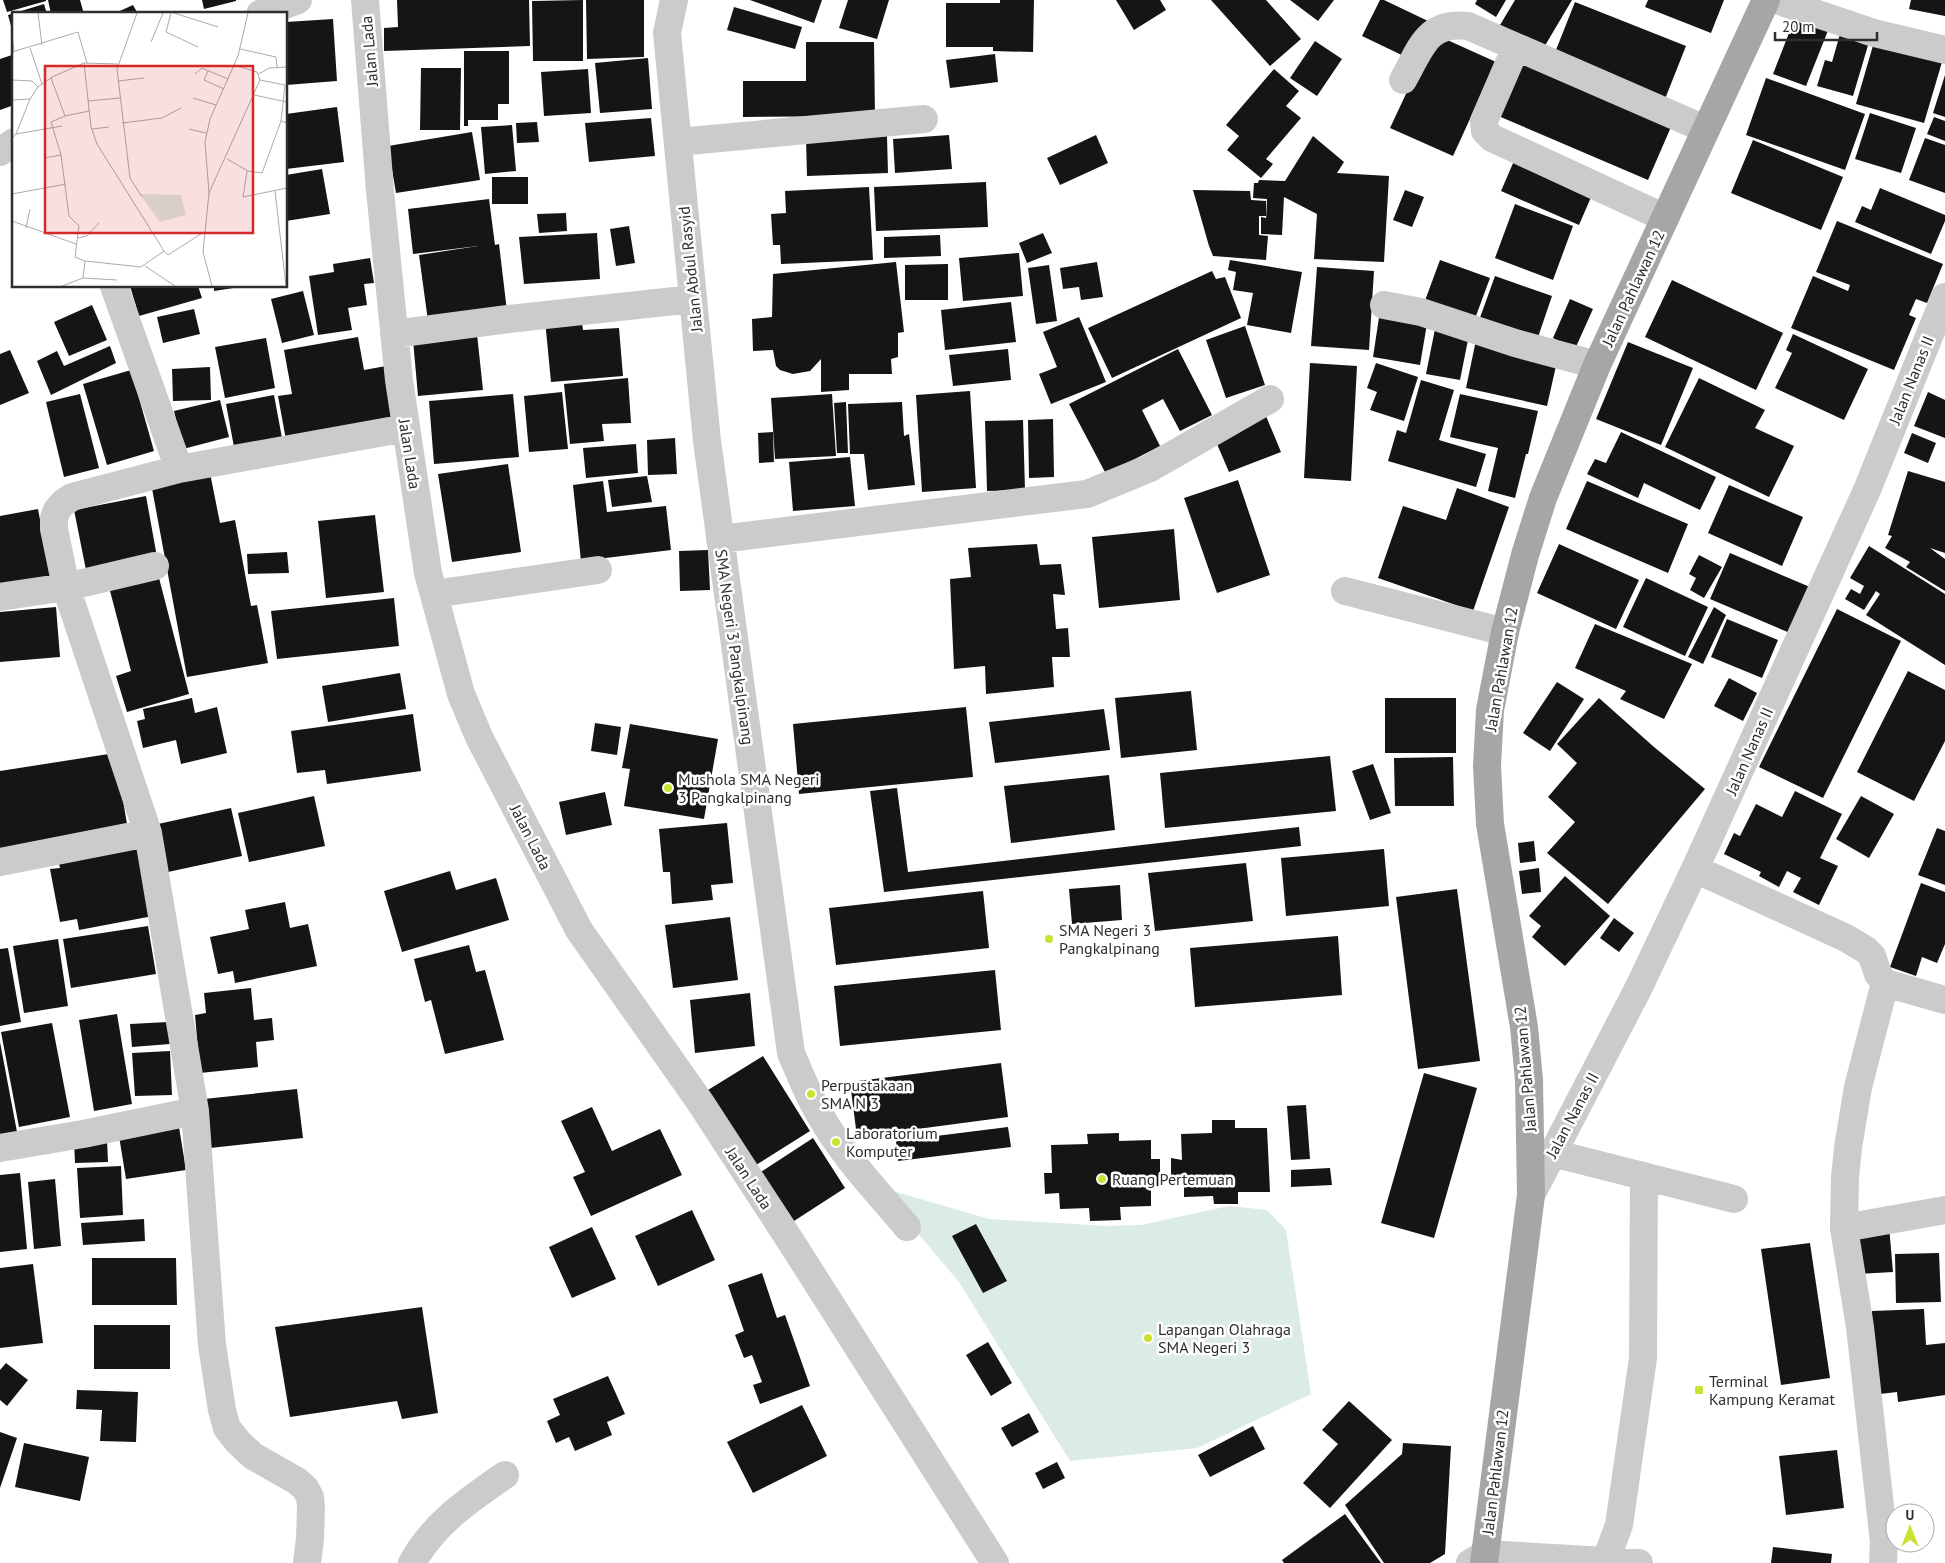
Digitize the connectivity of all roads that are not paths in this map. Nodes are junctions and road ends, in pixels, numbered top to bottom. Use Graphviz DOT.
graph roads {
  1 [pos="298,0"];
  2 [pos="365,0"];
  3 [pos="674,0"];
  4 [pos="1766,0"];
  5 [pos="1776,0"];
  6 [pos="265,12"];
  7 [pos="1516,47"];
  8 [pos="1945,50"];
  9 [pos="1403,80"];
  10 [pos="924,119"];
  11 [pos="1705,128"];
  12 [pos="678,142"];
  13 [pos="12,143"];
  14 [pos="0,152"];
  15 [pos="1665,218"];
  16 [pos="115,288"];
  17 [pos="1945,297"];
  18 [pos="693,299"];
  19 [pos="1384,305"];
  20 [pos="394,334"];
  21 [pos="1597,365"];
  22 [pos="1270,399"];
  23 [pos="406,428"];
  24 [pos="179,469"];
  25 [pos="720,538"];
  26 [pos="155,566"];
  27 [pos="598,570"];
  28 [pos="66,587"];
  29 [pos="1345,591"];
  30 [pos="434,594"];
  31 [pos="0,597"];
  32 [pos="1505,632"];
  33 [pos="148,833"];
  34 [pos="0,862"];
  35 [pos="1695,870"];
  36 [pos="1885,983"];
  37 [pos="1945,1000"];
  38 [pos="195,1111"];
  39 [pos="0,1148"];
  40 [pos="1553,1152"];
  41 [pos="1644,1176"];
  42 [pos="1531,1195"];
  43 [pos="1734,1199"];
  44 [pos="1945,1210"];
  45 [pos="907,1227"];
  46 [pos="1844,1228"];
  47 [pos="505,1474"];
  48 [pos="1480,1560"];
  49 [pos="1606,1560"];
  50 [pos="307,1563"];
  51 [pos="412,1563"];
  52 [pos="994,1563"];
  53 [pos="1639,1563"];
  54 [pos="1883,1563"];
  1 -- 6 [label="street"];
  2 -- 20 [label="street, Jalan Lada"];
  3 -- 12 [label="street, Jalan Abdul Rasyid"];
  4 -- 11 [label="main road, Jalan Pahlawan 12"];
  5 -- 8 [label="street"];
  7 -- 9 [label="street"];
  7 -- 11 [label="street"];
  7 -- 15 [label="street"];
  10 -- 12 [label="street"];
  11 -- 15 [label="main road, Jalan Pahlawan 12"];
  12 -- 18 [label="street, Jalan Abdul Rasyid"];
  13 -- 14 [label="street"];
  15 -- 21 [label="main road, Jalan Pahlawan 12"];
  16 -- 24 [label="street"];
  17 -- 35 [label="street, Jalan Nanas II"];
  18 -- 20 [label="street"];
  18 -- 25 [label="street, Jalan Abdul Rasyid"];
  19 -- 21 [label="street"];
  20 -- 23 [label="street, Jalan Lada"];
  21 -- 32 [label="main road, Jalan Pahlawan 12"];
  22 -- 25 [label="street"];
  23 -- 24 [label="street"];
  23 -- 30 [label="street, Jalan Lada"];
  24 -- 28 [label="street"];
  25 -- 45 [label="street, SMA Negeri 3 Pangkalpinang"];
  26 -- 28 [label="street"];
  27 -- 30 [label="street"];
  28 -- 31 [label="street"];
  28 -- 33 [label="street"];
  29 -- 32 [label="street"];
  30 -- 52 [label="street, Jalan Lada"];
  32 -- 42 [label="main road, Jalan Pahlawan 12"];
  33 -- 34 [label="street"];
  33 -- 38 [label="street"];
  35 -- 36 [label="street"];
  35 -- 40 [label="street, Jalan Nanas II"];
  36 -- 37 [label="street"];
  36 -- 46 [label="street"];
  38 -- 39 [label="street"];
  38 -- 50 [label="street"];
  40 -- 41 [label="street"];
  40 -- 42 [label="street, Jalan Nanas II"];
  41 -- 43 [label="street"];
  41 -- 49 [label="street"];
  42 -- 48 [label="main road, Jalan Pahlawan 12"];
  44 -- 46 [label="street"];
  46 -- 54 [label="street"];
  47 -- 51 [label="street"];
  48 -- 49 [label="street"];
  49 -- 53 [label="street"];
}
